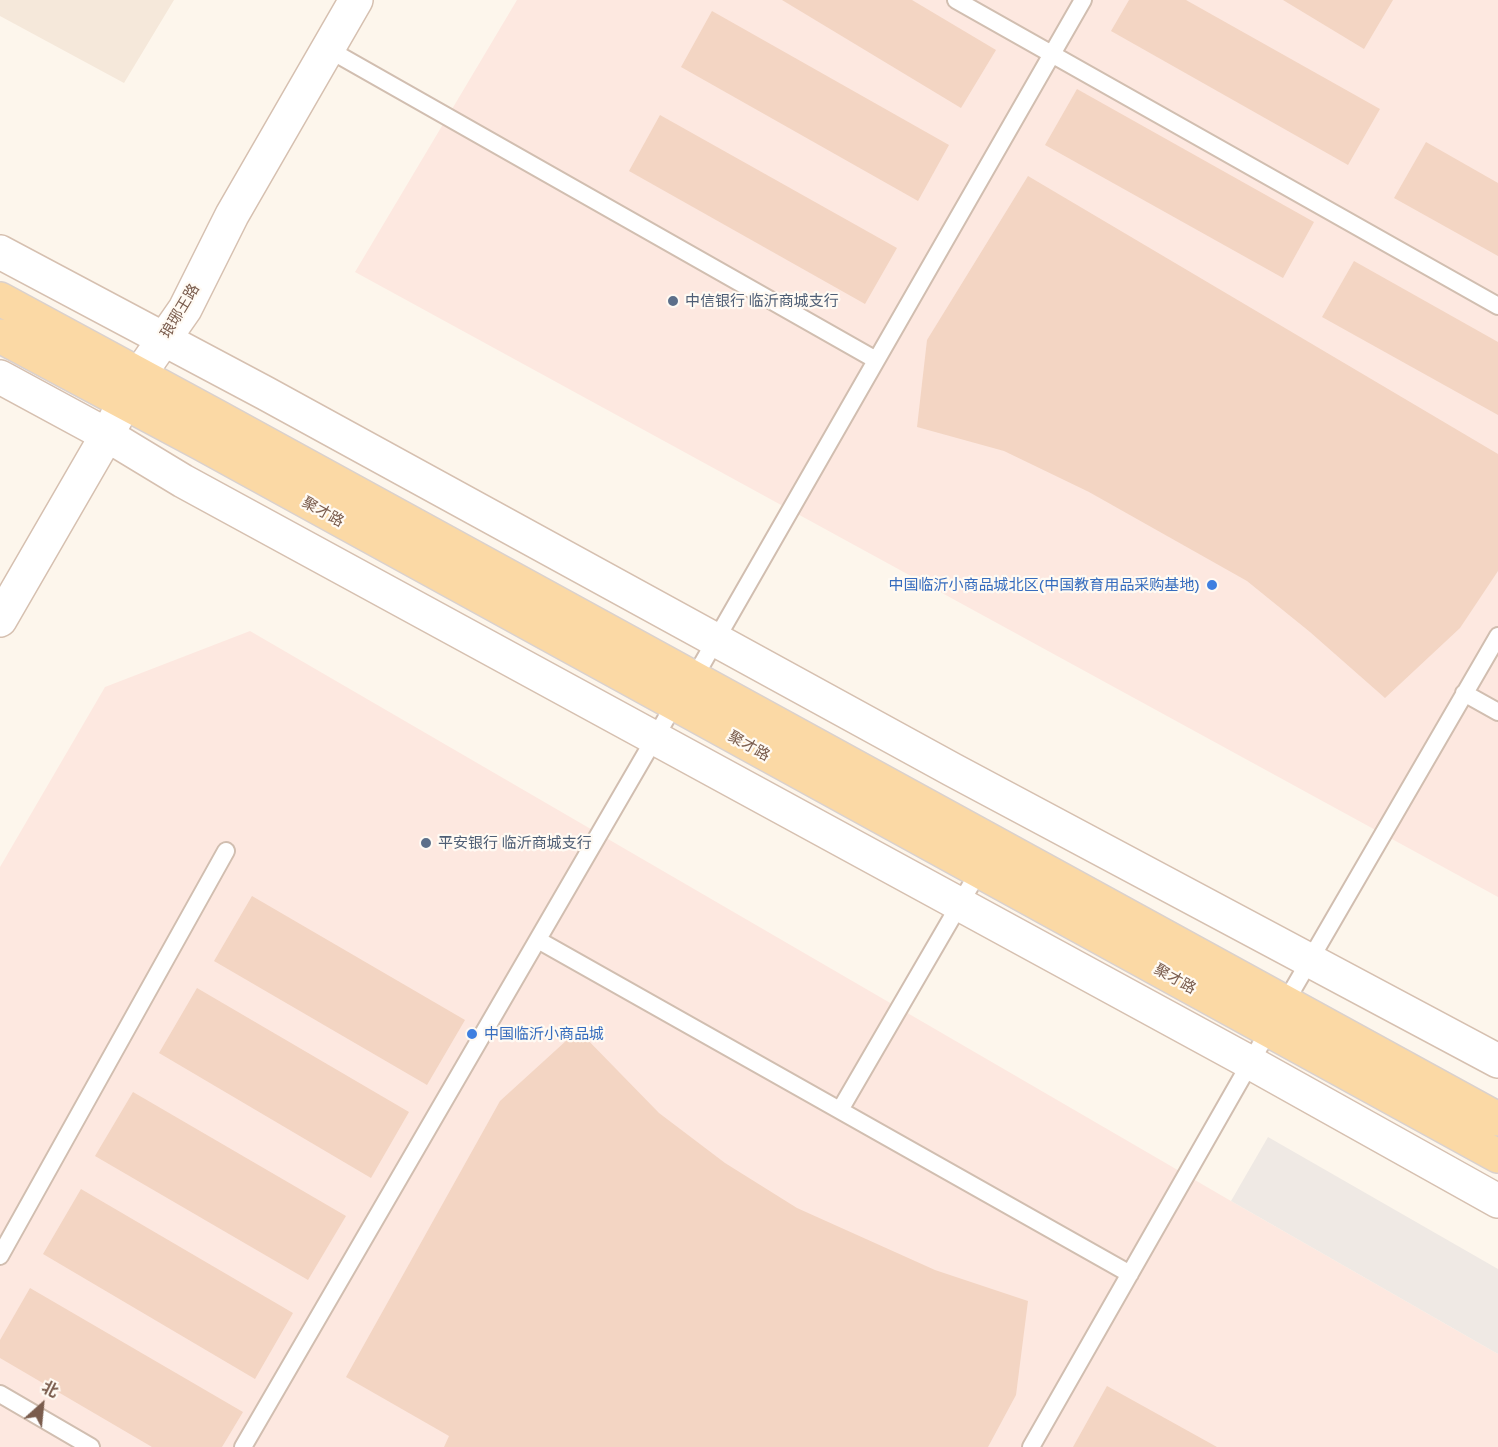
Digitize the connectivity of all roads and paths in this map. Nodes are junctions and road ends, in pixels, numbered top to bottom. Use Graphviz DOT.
graph roads {
  1 [pos="356,0"];
  2 [pos="956,0"];
  3 [pos="1083,0"];
  4 [pos="328,49"];
  5 [pos="1052,54"];
  6 [pos="0,252"];
  7 [pos="0,299"];
  8 [pos="1498,306"];
  9 [pos="0,336"];
  10 [pos="164,340"];
  11 [pos="876,360"];
  12 [pos="139,375"];
  13 [pos="0,377"];
  14 [pos="125,404"];
  15 [pos="107,435"];
  16 [pos="0,620"];
  17 [pos="1498,636"];
  18 [pos="715,639"];
  19 [pos="693,678"];
  20 [pos="1464,693"];
  21 [pos="674,705"];
  22 [pos="1498,712"];
  23 [pos="654,739"];
  24 [pos="226,851"];
  25 [pos="979,871"];
  26 [pos="959,904"];
  27 [pos="538,939"];
  28 [pos="1310,961"];
  29 [pos="1285,1002"];
  30 [pos="1269,1030"];
  31 [pos="1498,1061"];
  32 [pos="1251,1063"];
  33 [pos="840,1110"];
  34 [pos="1498,1119"];
  35 [pos="1498,1156"];
  36 [pos="1498,1201"];
  37 [pos="0,1256"];
  38 [pos="1130,1274"];
  39 [pos="0,1394"];
  40 [pos="91,1447"];
  41 [pos="243,1447"];
  42 [pos="1031,1447"];
  1 -- 4 [label="street, 琅琊王路"];
  2 -- 5 [label="lane"];
  3 -- 5 [label="lane"];
  4 -- 10 [label="street, 琅琊王路"];
  4 -- 11 [label="lane"];
  5 -- 8 [label="lane"];
  5 -- 11 [label="lane"];
  6 -- 10 [label="street"];
  7 -- 12 [label="main road"];
  9 -- 14 [label="main road, 聚才路"];
  10 -- 12 [label="street, 琅琊王路"];
  10 -- 18 [label="street"];
  11 -- 18 [label="lane"];
  12 -- 14 [label="street, 琅琊王路"];
  12 -- 19 [label="main road"];
  13 -- 15 [label="street"];
  14 -- 15 [label="street, 琅琊王路"];
  14 -- 21 [label="main road, 聚才路"];
  15 -- 16 [label="street, 琅琊王路"];
  15 -- 23 [label="street"];
  17 -- 20 [label="lane"];
  18 -- 19 [label="lane"];
  18 -- 28 [label="street"];
  19 -- 29 [label="main road"];
  20 -- 22 [label="lane"];
  20 -- 28 [label="lane"];
  21 -- 23 [label="lane"];
  21 -- 25 [label="main road, 聚才路"];
  23 -- 26 [label="street"];
  23 -- 27 [label="lane"];
  24 -- 37 [label="lane"];
  25 -- 26 [label="lane"];
  25 -- 30 [label="main road, 聚才路"];
  26 -- 32 [label="street"];
  26 -- 33 [label="lane"];
  27 -- 33 [label="lane"];
  27 -- 41 [label="lane"];
  28 -- 29 [label="lane"];
  28 -- 31 [label="street"];
  29 -- 34 [label="main road"];
  30 -- 32 [label="lane"];
  30 -- 35 [label="main road, 聚才路"];
  32 -- 36 [label="street"];
  32 -- 38 [label="lane"];
  33 -- 38 [label="lane"];
  38 -- 42 [label="lane"];
  39 -- 40 [label="lane"];
}
